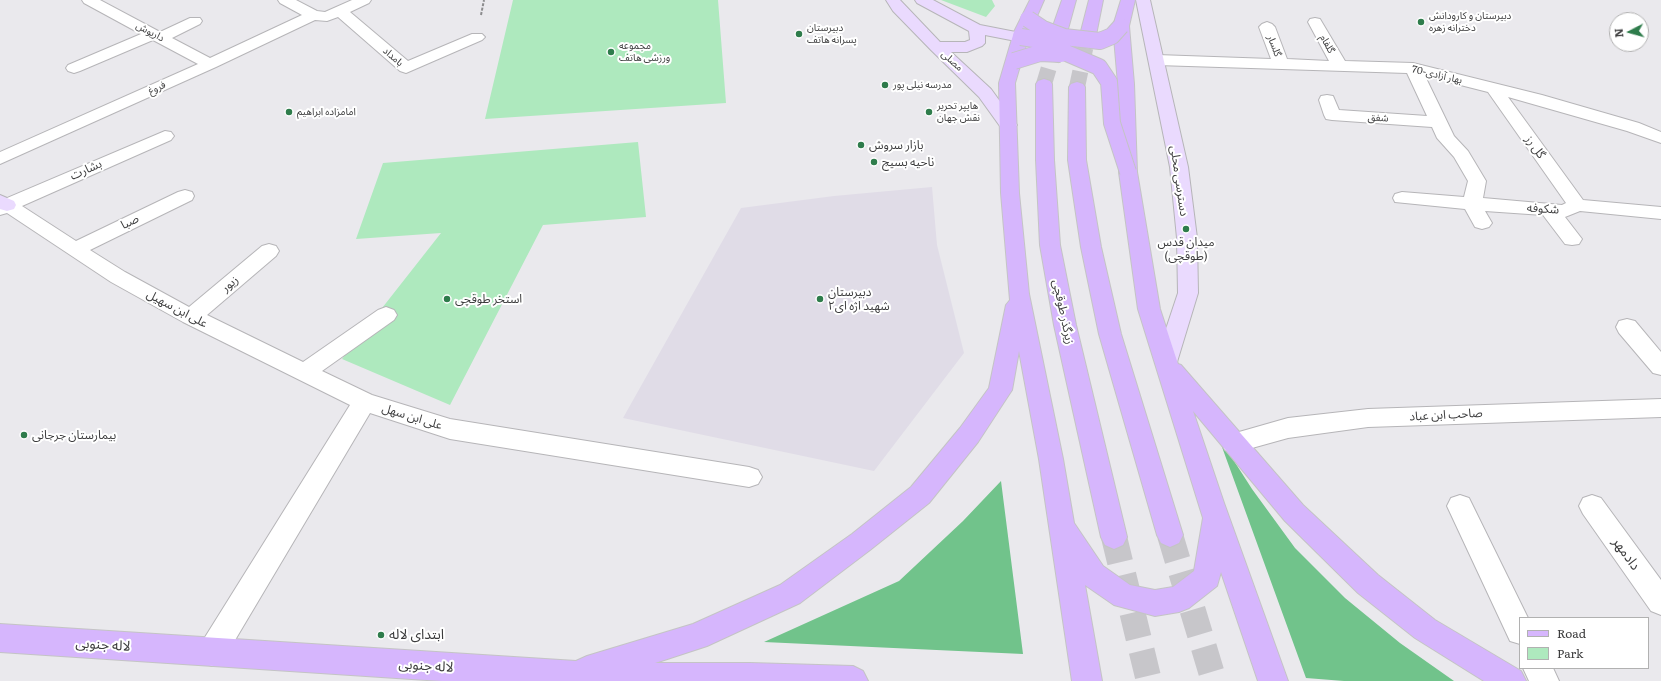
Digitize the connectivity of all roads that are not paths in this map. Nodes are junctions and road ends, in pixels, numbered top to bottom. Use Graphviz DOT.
graph roads {
  1 [pos="89,0"];
  2 [pos="285,0"];
  3 [pos="364,0"];
  4 [pos="892,0"];
  5 [pos="922,0"];
  6 [pos="1037,0"];
  7 [pos="1069,0"];
  8 [pos="1096,0"];
  9 [pos="1128,0"];
  10 [pos="1143,0"];
  11 [pos="340,11"];
  12 [pos="312,15"];
  13 [pos="1028,19"];
  14 [pos="195,21"];
  15 [pos="1315,22"];
  16 [pos="1122,26"];
  17 [pos="1267,27"];
  18 [pos="976,28"];
  19 [pos="1060,29"];
  20 [pos="1088,35"];
  21 [pos="157,36"];
  22 [pos="477,37"];
  23 [pos="1021,37"];
  24 [pos="936,47"];
  25 [pos="1072,54"];
  26 [pos="1158,60"];
  27 [pos="1014,61"];
  28 [pos="210,64"];
  29 [pos="1281,64"];
  30 [pos="1340,66"];
  31 [pos="74,68"];
  32 [pos="1413,68"];
  33 [pos="1044,84"];
  34 [pos="1077,88"];
  35 [pos="1494,89"];
  36 [pos="1328,100"];
  37 [pos="1439,122"];
  38 [pos="1008,125"];
  39 [pos="165,136"];
  40 [pos="1661,138"];
  41 [pos="0,159"];
  42 [pos="1128,172"];
  43 [pos="185,196"];
  44 [pos="1402,198"];
  45 [pos="2,205"];
  46 [pos="1472,205"];
  47 [pos="1577,205"];
  48 [pos="1549,210"];
  49 [pos="1661,213"];
  50 [pos="1482,223"];
  51 [pos="1572,239"];
  52 [pos="75,249"];
  53 [pos="269,251"];
  54 [pos="1019,294"];
  55 [pos="386,315"];
  56 [pos="191,317"];
  57 [pos="1627,327"];
  58 [pos="1166,362"];
  59 [pos="1661,367"];
  60 [pos="305,372"];
  61 [pos="364,402"];
  62 [pos="1661,408"];
  63 [pos="1234,443"];
  64 [pos="749,478"];
  65 [pos="1460,506"];
  66 [pos="1592,506"];
  67 [pos="1215,516"];
  68 [pos="1060,522"];
  69 [pos="1170,535"];
  70 [pos="1114,537"];
  71 [pos="1661,602"];
  72 [pos="1519,629"];
  73 [pos="0,638"];
  74 [pos="212,652"];
  75 [pos="1538,669"];
  76 [pos="568,675"];
  77 [pos="757,679"];
  78 [pos="853,681"];
  79 [pos="1087,681"];
  80 [pos="1274,681"];
  81 [pos="1511,681"];
  82 [pos="1544,681"];
  1 -- 21 [label="street, داریوش"];
  2 -- 12 [label="street"];
  3 -- 11 [label="street"];
  4 -- 24 [label="street, مصلی"];
  5 -- 18 [label="street"];
  6 -- 13 [label="main road"];
  7 -- 19 [label="main road"];
  8 -- 20 [label="main road"];
  9 -- 16 [label="main road"];
  10 -- 26 [label="street, دسترسی محلی"];
  11 -- 12 [label="street"];
  11 -- 22 [label="street, بامداد"];
  12 -- 28 [label="street, فروغ"];
  13 -- 16 [label="main road, bridge"];
  13 -- 23 [label="main road"];
  14 -- 21 [label="street"];
  15 -- 30 [label="street, گلفام"];
  16 -- 42 [label="main road"];
  17 -- 29 [label="street, گلسار"];
  18 -- 23 [label="street"];
  18 -- 24 [label="street"];
  21 -- 28 [label="street, داریوش"];
  21 -- 31 [label="street"];
  23 -- 25 [label="main road, bridge"];
  23 -- 27 [label="main road"];
  24 -- 38 [label="street, مصلی"];
  25 -- 27 [label="main road, bridge"];
  25 -- 42 [label="main road, bridge"];
  26 -- 29 [label="street, 70-بهار آزادی"];
  26 -- 58 [label="street, دسترسی محلی"];
  27 -- 38 [label="main road"];
  28 -- 41 [label="street, فروغ"];
  29 -- 30 [label="street, 70-بهار آزادی"];
  30 -- 32 [label="street, 70-بهار آزادی"];
  32 -- 35 [label="street, 70-بهار آزادی"];
  32 -- 37 [label="street"];
  33 -- 70 [label="main road, زیرگذر طوقچی"];
  34 -- 69 [label="main road"];
  35 -- 40 [label="street, 70-بهار آزادی"];
  35 -- 47 [label="street, گل رز"];
  36 -- 37 [label="street, شفق"];
  37 -- 46 [label="street"];
  38 -- 54 [label="main road"];
  39 -- 45 [label="street, بشارت"];
  42 -- 58 [label="main road"];
  43 -- 52 [label="street, صبا"];
  44 -- 46 [label="street, شکوفه"];
  45 -- 52 [label="street, علی ابن سهیل"];
  46 -- 48 [label="street, شکوفه"];
  46 -- 50 [label="street"];
  47 -- 48 [label="street, شکوفه"];
  47 -- 49 [label="street, شکوفه"];
  48 -- 51 [label="street"];
  52 -- 56 [label="street, علی ابن سهیل"];
  53 -- 56 [label="street, زیور"];
  54 -- 68 [label="main road"];
  54 -- 76 [label="main road"];
  55 -- 60 [label="street"];
  56 -- 60 [label="street, علی ابن سهیل"];
  57 -- 59 [label="street"];
  58 -- 63 [label="main road"];
  58 -- 67 [label="main road"];
  60 -- 61 [label="street, علی ابن سهیل"];
  61 -- 64 [label="street, علی ابن سهل"];
  61 -- 74 [label="street"];
  62 -- 63 [label="street, صاحب ابن عباد"];
  63 -- 81 [label="main road"];
  65 -- 72 [label="street"];
  66 -- 71 [label="street, دادمهر"];
  67 -- 68 [label="main road"];
  67 -- 80 [label="main road"];
  68 -- 79 [label="main road"];
  73 -- 74 [label="main road, لاله جنوبی"];
  74 -- 76 [label="main road, لاله جنوبی"];
  75 -- 82 [label="street"];
  76 -- 77 [label="main road, لاله جنوبی"];
  77 -- 78 [label="main road, لاله جنوبی"];
}
